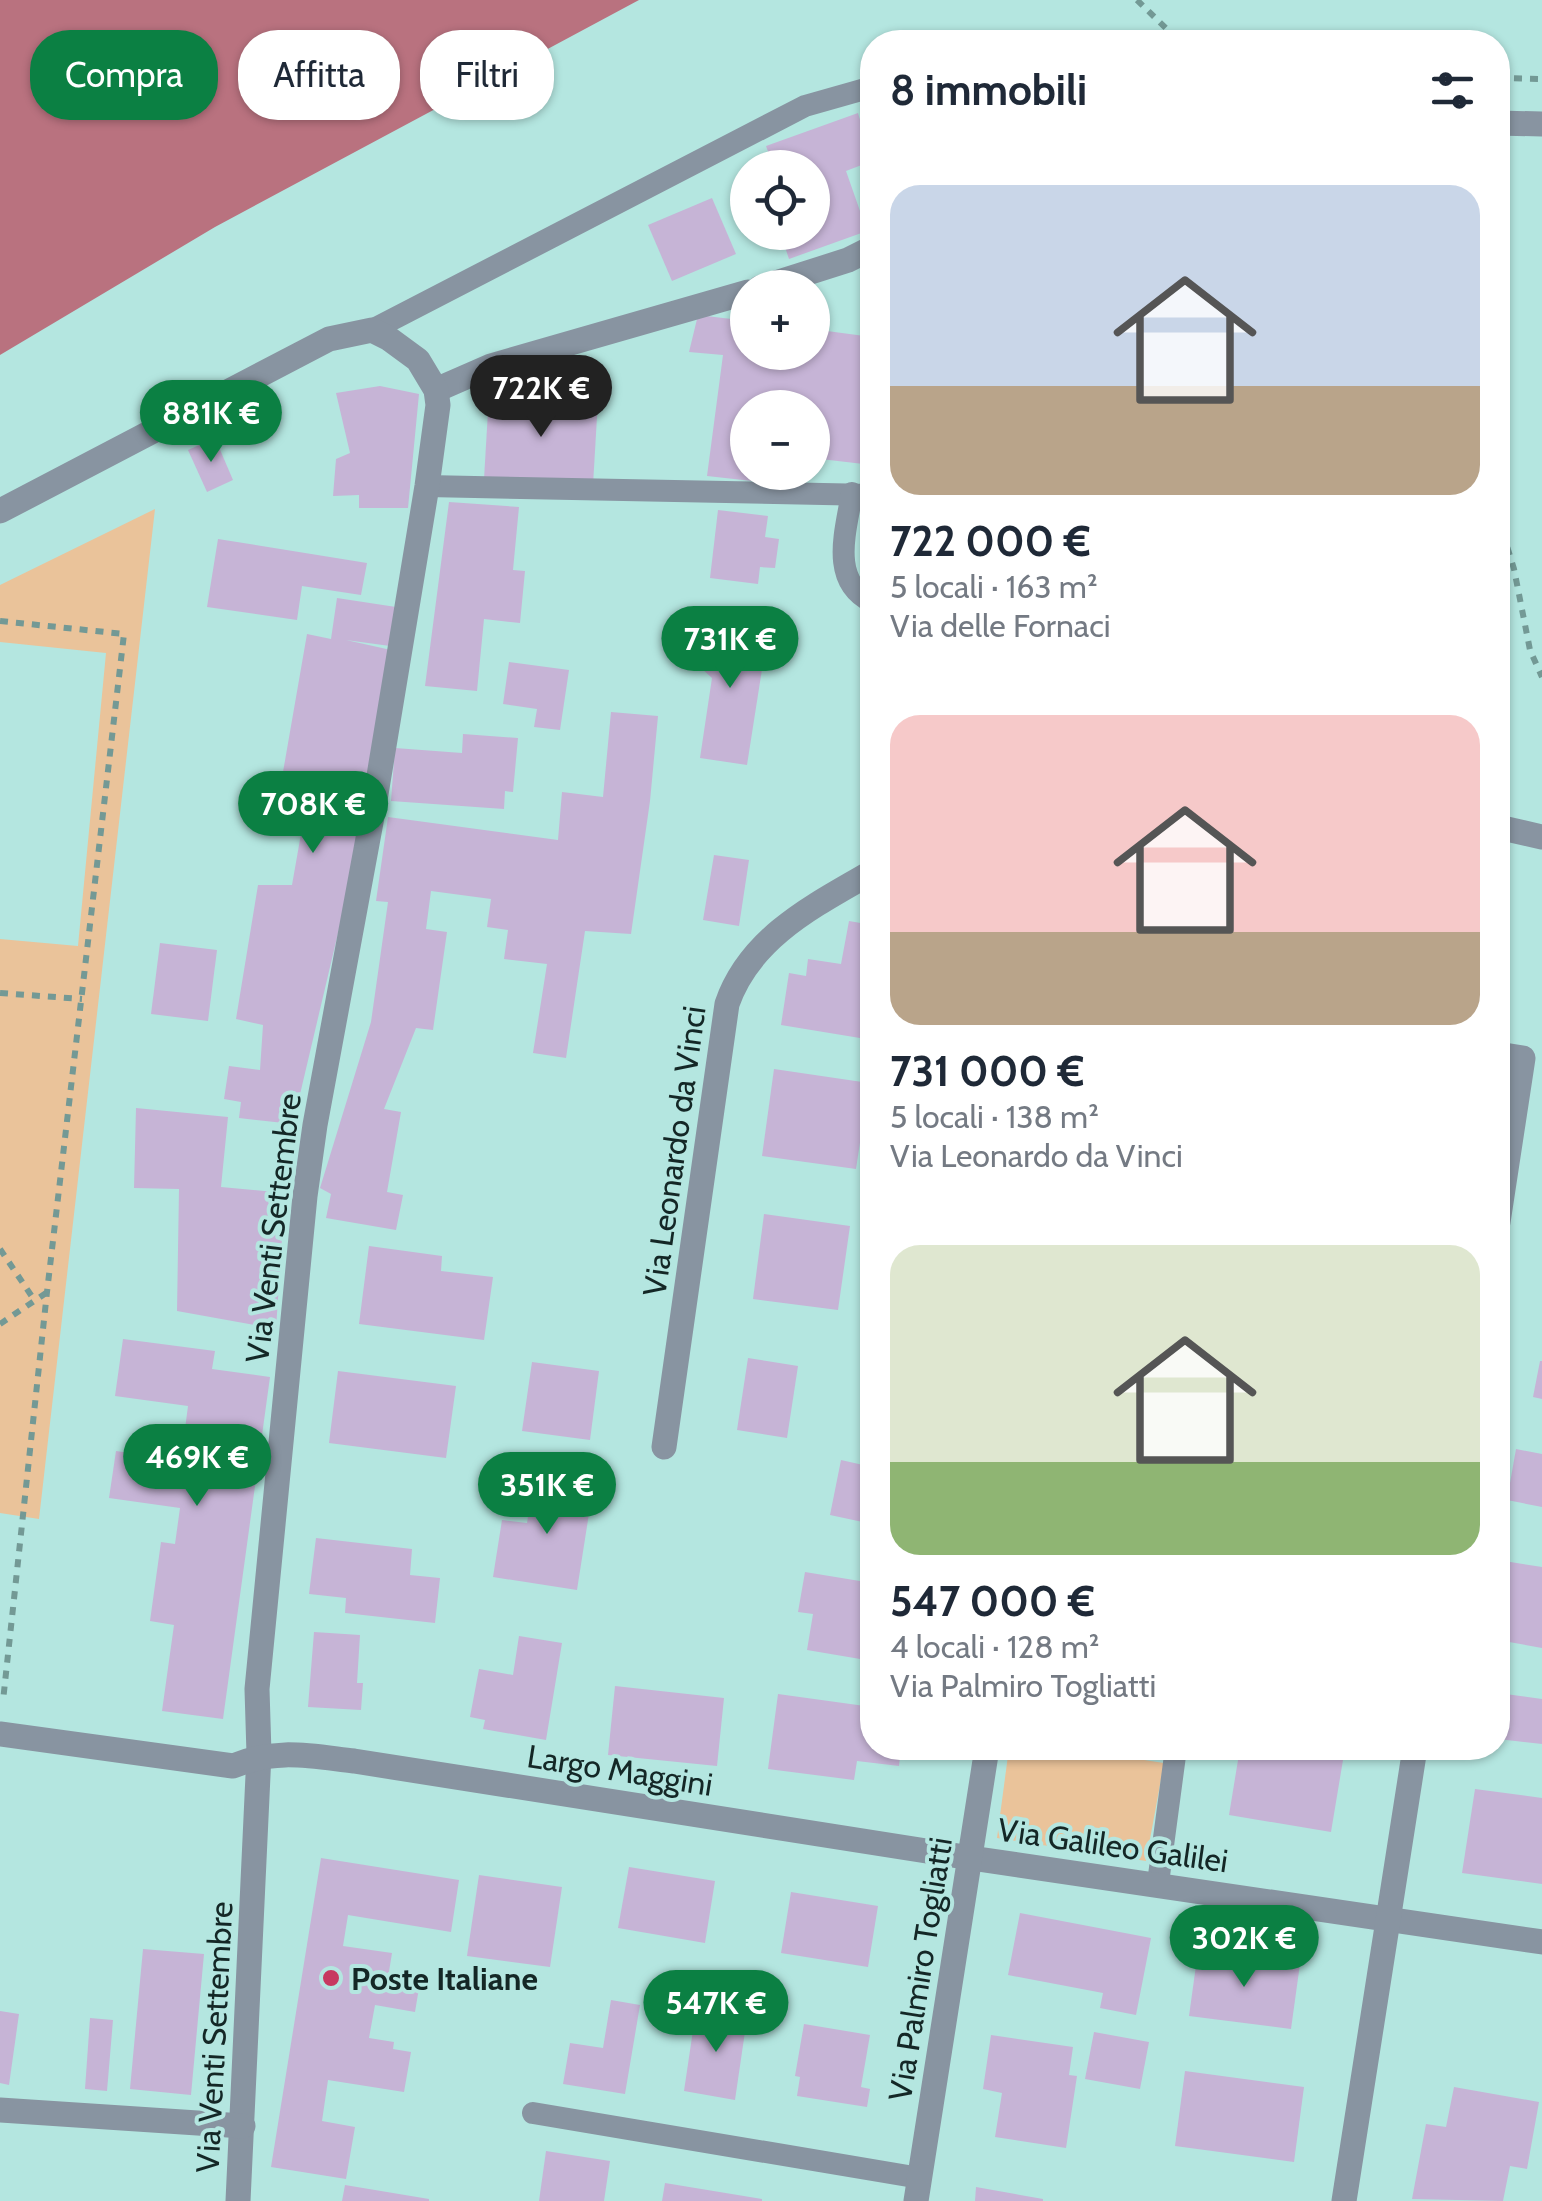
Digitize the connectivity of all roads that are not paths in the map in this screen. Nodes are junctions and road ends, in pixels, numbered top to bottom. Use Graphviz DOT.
graph roads {
  1 [pos="860,90"];
  2 [pos="1510,124"];
  3 [pos="1542,124"];
  4 [pos="860,254"];
  5 [pos="817,270"];
  6 [pos="730,297"];
  7 [pos="372,330"];
  8 [pos="436,390"];
  9 [pos="428,486"];
  10 [pos="860,494"];
  11 [pos="860,500"];
  12 [pos="0,511"];
  13 [pos="860,594"];
  14 [pos="1510,830"];
  15 [pos="1542,837"];
  16 [pos="860,879"];
  17 [pos="1510,1056"];
  18 [pos="1510,1146"];
  19 [pos="664,1448"];
  20 [pos="1,1724"];
  21 [pos="260,1754"];
  22 [pos="985,1760"];
  23 [pos="1174,1760"];
  24 [pos="1413,1760"];
  25 [pos="971,1858"];
  26 [pos="1158,1883"];
  27 [pos="1389,1918"];
  28 [pos="1542,1942"];
  29 [pos="0,2110"];
  30 [pos="533,2113"];
  31 [pos="243,2126"];
  32 [pos="918,2190"];
  33 [pos="238,2201"];
  34 [pos="1344,2201"];
  1 -- 7 [label="lane"];
  2 -- 3 [label="street"];
  4 -- 5 [label="street"];
  6 -- 8 [label="street"];
  7 -- 8 [label="street"];
  7 -- 12 [label="street"];
  8 -- 9 [label="street, Via Venti Settembre"];
  9 -- 10 [label="lane"];
  9 -- 21 [label="street, Via Venti Settembre"];
  11 -- 13 [label="lane"];
  14 -- 15 [label="street"];
  16 -- 19 [label="street, Via Leonardo da Vinci"];
  17 -- 18 [label="street"];
  20 -- 21 [label="street, Largo Maggini"];
  21 -- 25 [label="street, Largo Maggini"];
  21 -- 31 [label="street, Via Venti Settembre"];
  22 -- 25 [label="street, Via Palmiro Togliatti"];
  23 -- 26 [label="lane"];
  24 -- 27 [label="street"];
  25 -- 26 [label="street, Via Galileo Galilei"];
  25 -- 32 [label="street, Via Palmiro Togliatti"];
  26 -- 27 [label="street, Via Galileo Galilei"];
  27 -- 28 [label="street, Via Galileo Galilei"];
  27 -- 34 [label="street"];
  29 -- 31 [label="street"];
  30 -- 32 [label="lane"];
  31 -- 33 [label="street, Via Venti Settembre"];
}
